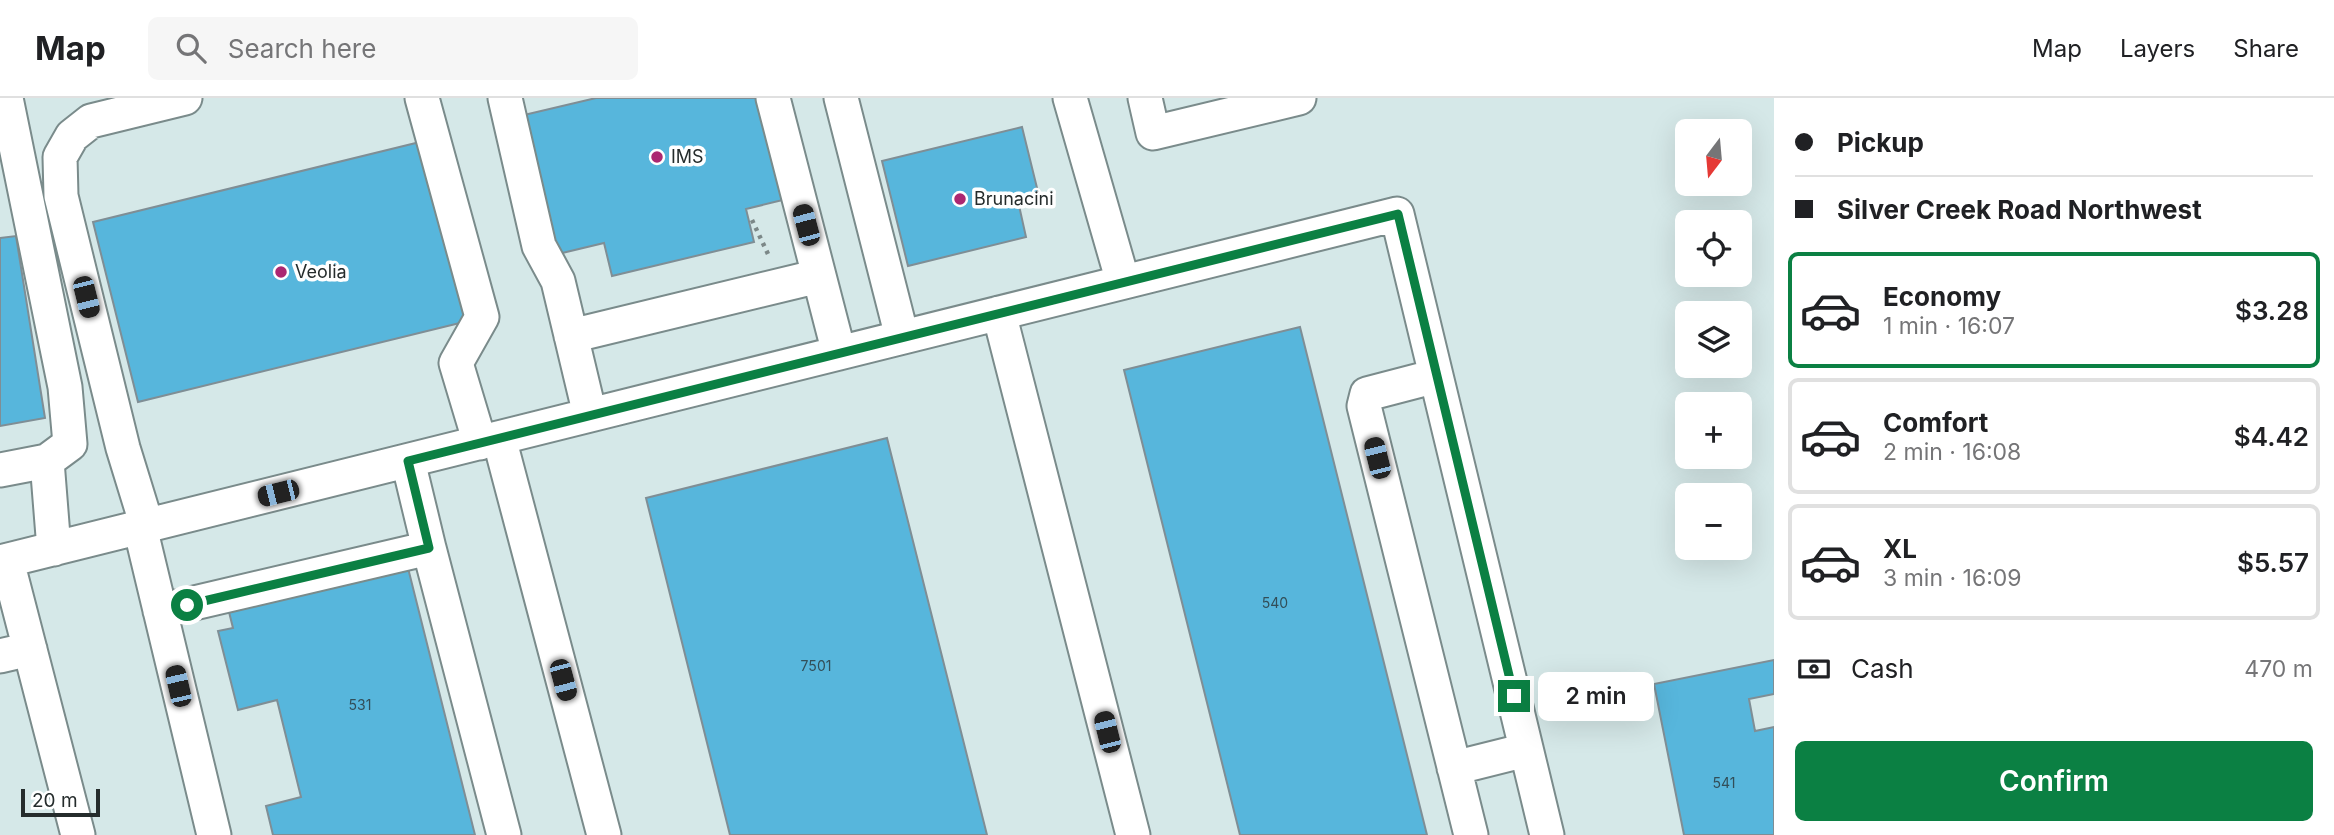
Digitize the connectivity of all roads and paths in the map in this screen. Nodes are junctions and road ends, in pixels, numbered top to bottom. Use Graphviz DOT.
graph roads {
  1 [pos="185,98"];
  2 [pos="422,98"];
  3 [pos="505,98"];
  4 [pos="773,98"];
  5 [pos="841,98"];
  6 [pos="1070,98"];
  7 [pos="1145,98"];
  8 [pos="1299,98"];
  9 [pos="5,113"];
  10 [pos="752,220"];
  11 [pos="768,263"];
  12 [pos="819,276"];
  13 [pos="1123,282"];
  14 [pos="999,313"];
  15 [pos="571,336"];
  16 [pos="902,337"];
  17 [pos="839,353"];
  18 [pos="1436,376"];
  19 [pos="590,415"];
  20 [pos="489,440"];
  21 [pos="47,461"];
  22 [pos="408,461"];
  23 [pos="0,470"];
  24 [pos="143,527"];
  25 [pos="429,548"];
  26 [pos="54,550"];
  27 [pos="4,561"];
  28 [pos="160,611"];
  29 [pos="15,653"];
  30 [pos="1527,750"];
  31 [pos="1454,768"];
  32 [pos="78,835"];
  33 [pos="214,835"];
  34 [pos="504,835"];
  35 [pos="604,835"];
  36 [pos="1133,835"];
  37 [pos="1471,835"];
  38 [pos="1547,835"];
  1 -- 24 [label="street"];
  2 -- 20 [label="street"];
  3 -- 15 [label="street"];
  4 -- 12 [label="street"];
  5 -- 16 [label="street"];
  6 -- 13 [label="street"];
  7 -- 8 [label="street"];
  9 -- 21 [label="street"];
  10 -- 11 [label="path"];
  12 -- 15 [label="street"];
  12 -- 17 [label="street"];
  13 -- 14 [label="street"];
  13 -- 18 [label="street"];
  14 -- 16 [label="street"];
  14 -- 36 [label="street"];
  15 -- 19 [label="street"];
  16 -- 17 [label="street"];
  17 -- 19 [label="street"];
  18 -- 30 [label="street"];
  18 -- 31 [label="street"];
  19 -- 20 [label="street"];
  20 -- 22 [label="street"];
  20 -- 35 [label="street"];
  21 -- 23 [label="street"];
  21 -- 26 [label="street"];
  22 -- 24 [label="street"];
  22 -- 25 [label="street"];
  24 -- 26 [label="street"];
  24 -- 28 [label="street"];
  25 -- 28 [label="street"];
  25 -- 34 [label="street"];
  26 -- 27 [label="street"];
  27 -- 29 [label="street"];
  28 -- 33 [label="street"];
  29 -- 32 [label="street"];
  30 -- 31 [label="street"];
  30 -- 38 [label="street"];
  31 -- 37 [label="street"];
}
